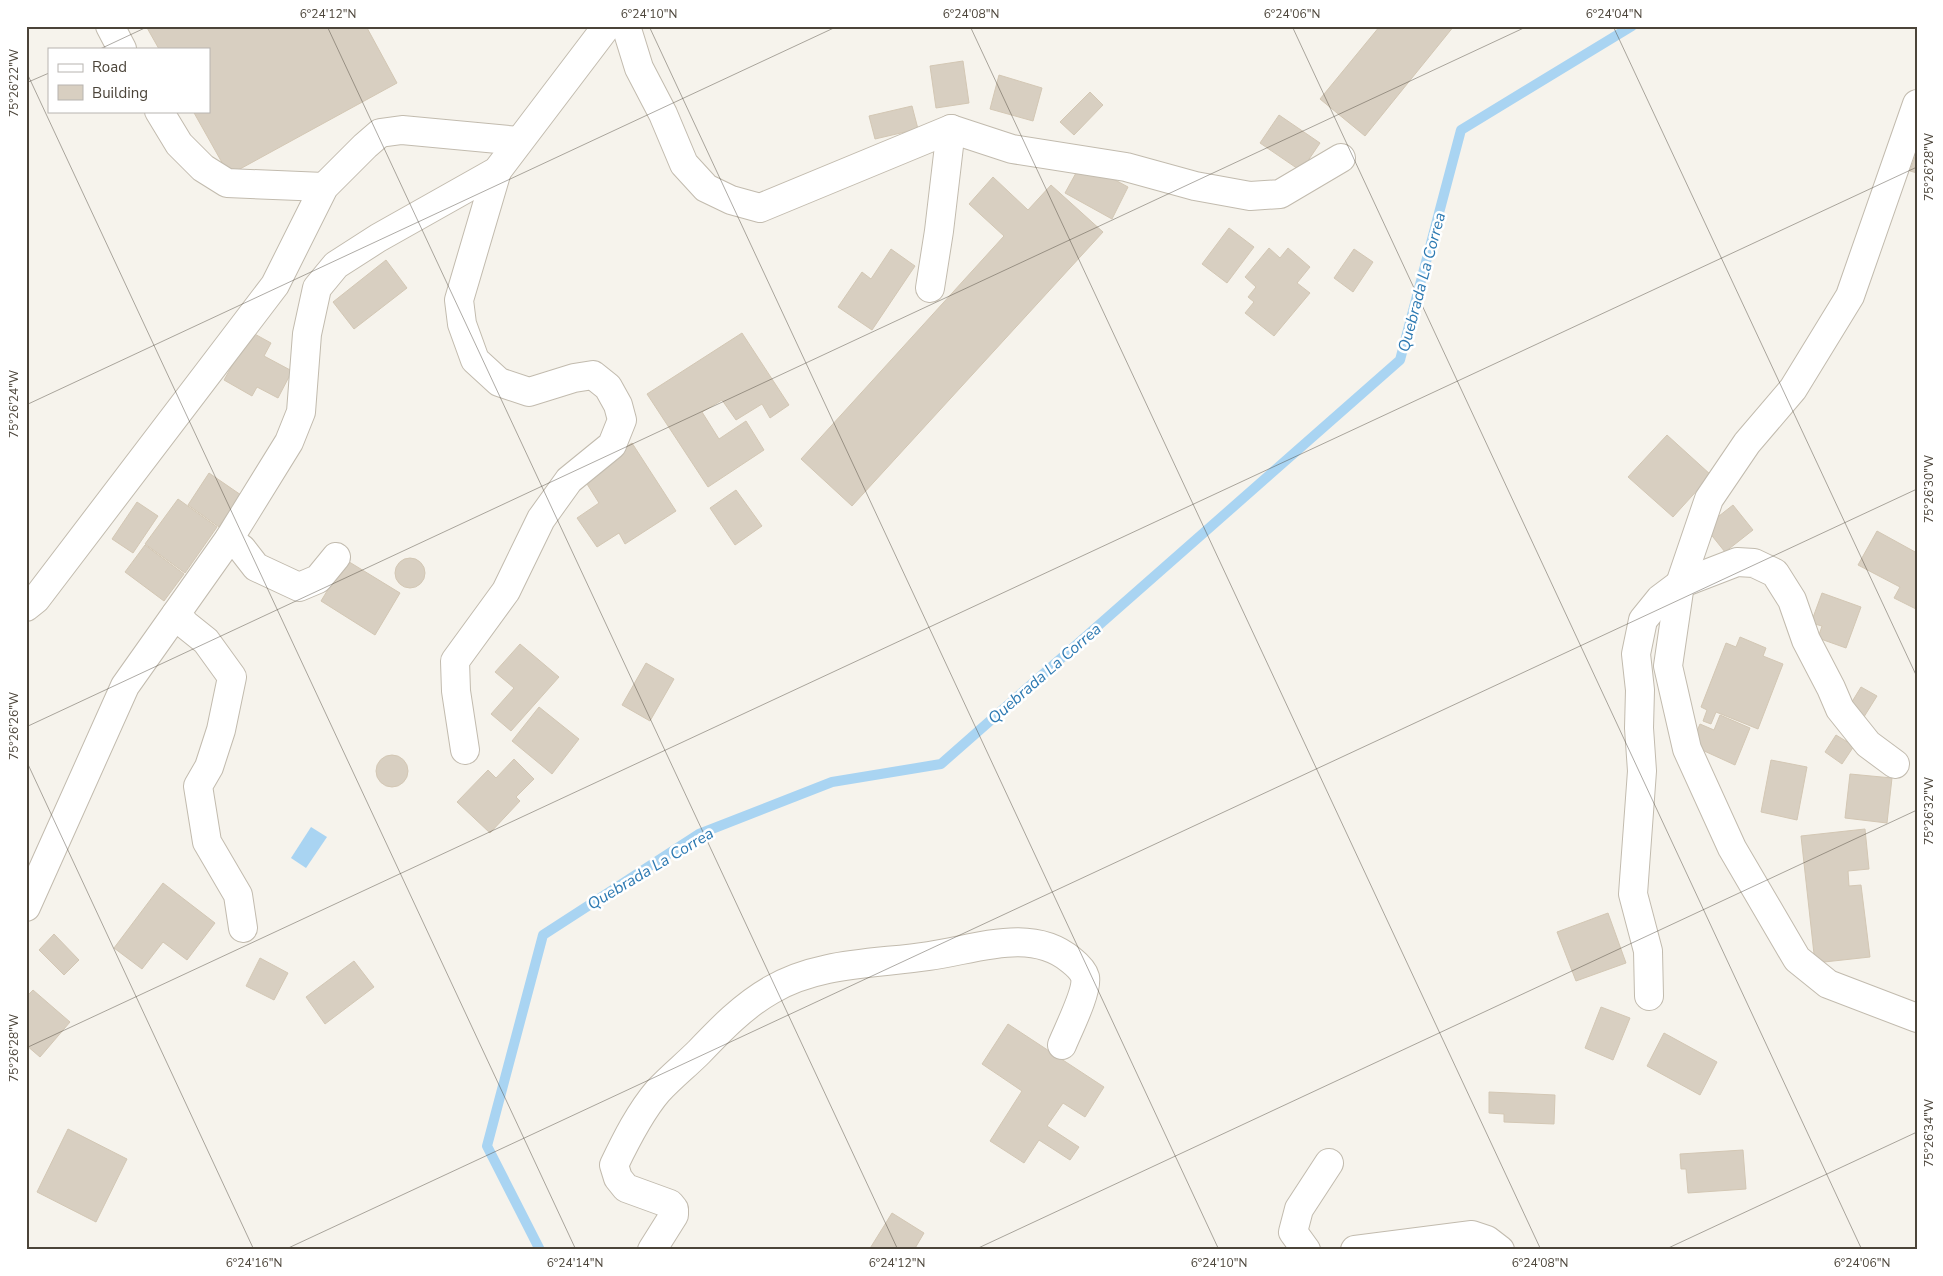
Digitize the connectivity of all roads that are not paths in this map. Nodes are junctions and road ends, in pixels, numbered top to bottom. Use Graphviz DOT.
graph roads {
  1 [pos="110,26"];
  2 [pos="607,26"];
  3 [pos="626,26"];
  4 [pos="121,48"];
  5 [pos="1917,104"];
  6 [pos="160,112"];
  7 [pos="951,129"];
  8 [pos="519,140"];
  9 [pos="1341,158"];
  10 [pos="497,171"];
  11 [pos="324,187"];
  12 [pos="930,288"];
  13 [pos="228,539"];
  14 [pos="336,557"];
  15 [pos="1680,584"];
  16 [pos="26,607"];
  17 [pos="176,614"];
  18 [pos="465,750"];
  19 [pos="1895,764"];
  20 [pos="26,907"];
  21 [pos="243,928"];
  22 [pos="1649,996"];
  23 [pos="1917,1018"];
  24 [pos="1062,1045"];
  25 [pos="1329,1163"];
  26 [pos="652,1250"];
  27 [pos="1306,1250"];
  28 [pos="1355,1250"];
  29 [pos="1500,1250"];
  1 -- 4 [label="street"];
  2 -- 8 [label="street"];
  3 -- 7 [label="street"];
  5 -- 15 [label="street"];
  6 -- 11 [label="street"];
  7 -- 9 [label="street"];
  7 -- 12 [label="street"];
  8 -- 10 [label="street"];
  8 -- 11 [label="street"];
  10 -- 13 [label="street"];
  10 -- 18 [label="street"];
  11 -- 16 [label="street"];
  13 -- 14 [label="street"];
  13 -- 17 [label="street"];
  15 -- 19 [label="street"];
  15 -- 22 [label="street"];
  15 -- 23 [label="street"];
  17 -- 20 [label="street"];
  17 -- 21 [label="street"];
  24 -- 26 [label="street"];
  25 -- 27 [label="street"];
  28 -- 29 [label="street"];
}
